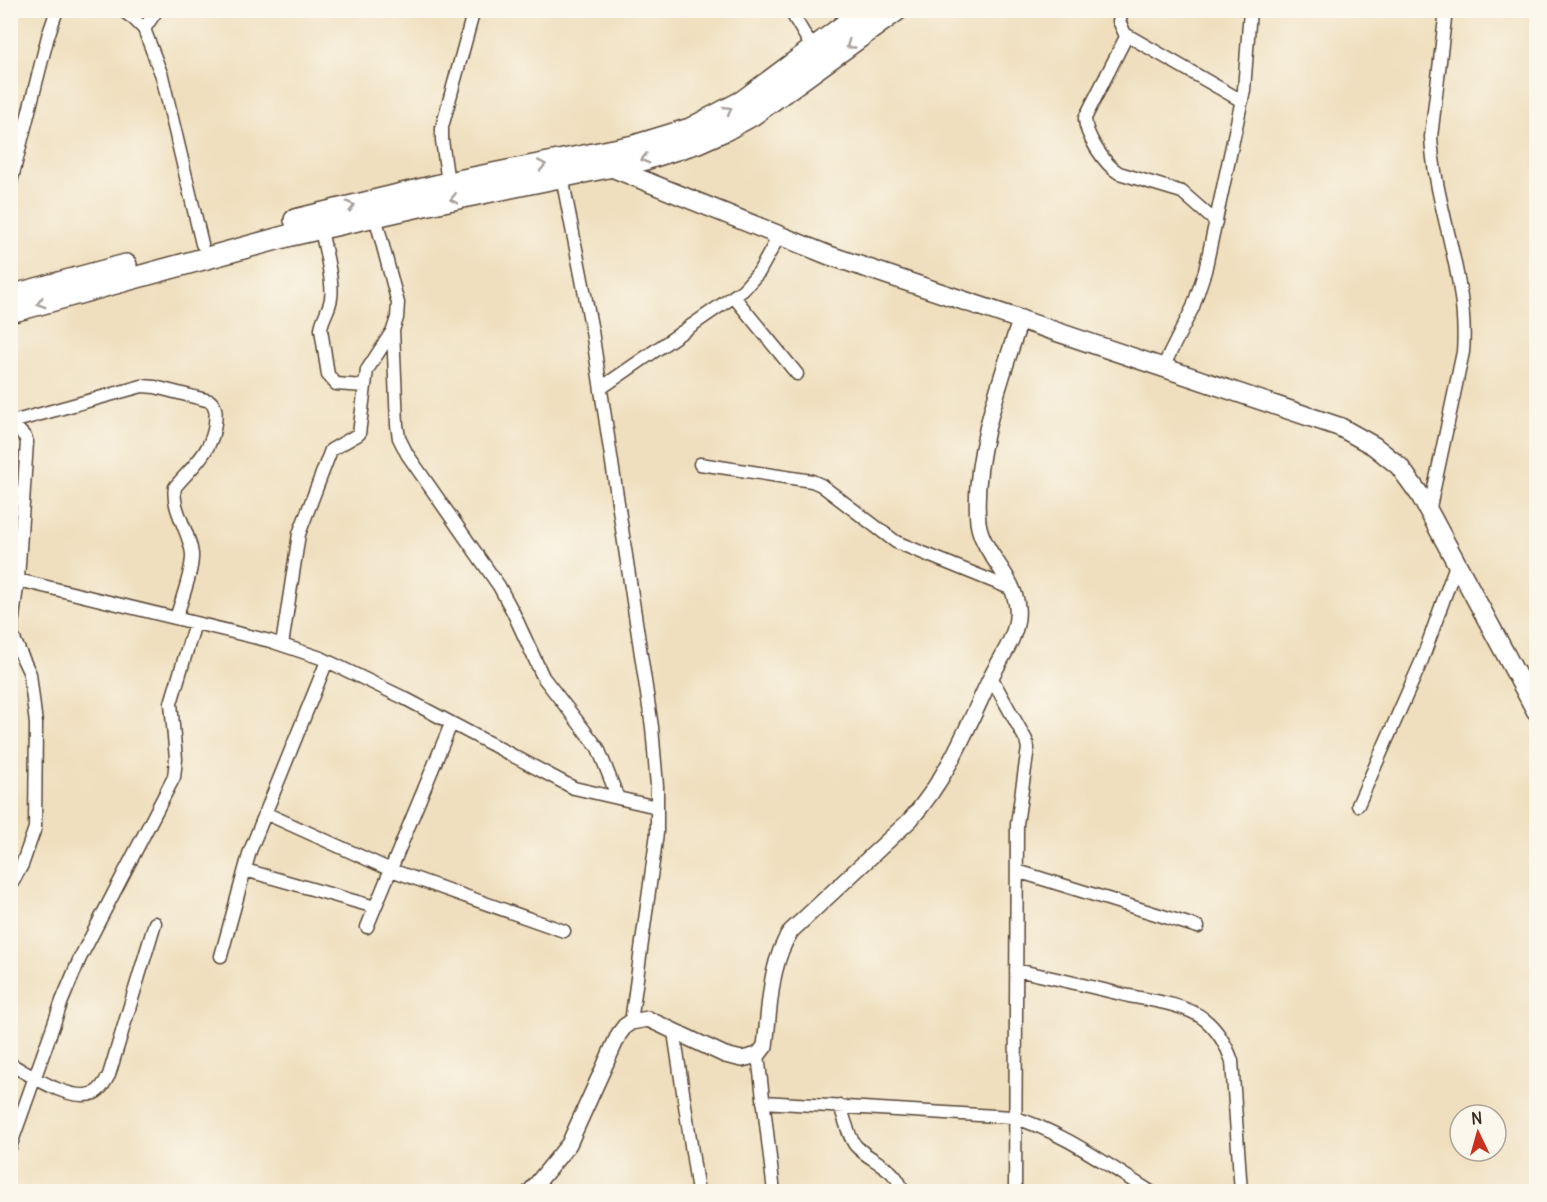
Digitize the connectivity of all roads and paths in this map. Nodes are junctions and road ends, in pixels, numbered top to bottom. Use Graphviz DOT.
graph roads {
  1 [pos="57,10"];
  2 [pos="122,10"];
  3 [pos="157,10"];
  4 [pos="474,10"];
  5 [pos="790,10"];
  6 [pos="865,10"];
  7 [pos="897,10"];
  8 [pos="1123,10"];
  9 [pos="1446,10"];
  10 [pos="1253,11"];
  11 [pos="144,29"];
  12 [pos="1127,35"];
  13 [pos="813,49"];
  14 [pos="1242,101"];
  15 [pos="589,156"];
  16 [pos="609,168"];
  17 [pos="562,177"];
  18 [pos="448,183"];
  19 [pos="10,186"];
  20 [pos="375,216"];
  21 [pos="1216,222"];
  22 [pos="321,229"];
  23 [pos="778,236"];
  24 [pos="202,244"];
  25 [pos="10,296"];
  26 [pos="734,297"];
  27 [pos="10,312"];
  28 [pos="1021,318"];
  29 [pos="393,330"];
  30 [pos="1163,367"];
  31 [pos="797,374"];
  32 [pos="364,387"];
  33 [pos="601,388"];
  34 [pos="11,422"];
  35 [pos="700,464"];
  36 [pos="1429,512"];
  37 [pos="1457,562"];
  38 [pos="14,579"];
  39 [pos="1012,589"];
  40 [pos="176,618"];
  41 [pos="195,623"];
  42 [pos="282,645"];
  43 [pos="15,648"];
  44 [pos="327,662"];
  45 [pos="991,677"];
  46 [pos="1536,711"];
  47 [pos="451,724"];
  48 [pos="618,798"];
  49 [pos="1358,805"];
  50 [pos="657,807"];
  51 [pos="265,813"];
  52 [pos="245,870"];
  53 [pos="391,870"];
  54 [pos="1017,871"];
  55 [pos="10,887"];
  56 [pos="375,907"];
  57 [pos="155,923"];
  58 [pos="367,927"];
  59 [pos="1197,927"];
  60 [pos="564,932"];
  61 [pos="221,956"];
  62 [pos="1016,970"];
  63 [pos="631,1022"];
  64 [pos="674,1032"];
  65 [pos="758,1055"];
  66 [pos="10,1064"];
  67 [pos="36,1078"];
  68 [pos="763,1102"];
  69 [pos="840,1106"];
  70 [pos="1016,1118"];
  71 [pos="10,1147"];
  72 [pos="530,1191"];
  73 [pos="699,1191"];
  74 [pos="774,1191"];
  75 [pos="871,1191"];
  76 [pos="903,1191"];
  77 [pos="1016,1191"];
  78 [pos="1151,1191"];
  79 [pos="1241,1191"];
  1 -- 19 [label="street"];
  2 -- 11 [label="street"];
  3 -- 11 [label="street"];
  4 -- 18 [label="street"];
  5 -- 13 [label="street"];
  6 -- 13 [label="highway"];
  7 -- 16 [label="highway, one-way"];
  8 -- 12 [label="street"];
  9 -- 36 [label="street"];
  10 -- 14 [label="street"];
  11 -- 24 [label="street"];
  12 -- 14 [label="street"];
  12 -- 21 [label="street"];
  15 -- 13 [label="highway, one-way"];
  14 -- 21 [label="street"];
  15 -- 16 [label="main road"];
  18 -- 15 [label="highway, one-way"];
  16 -- 17 [label="highway"];
  16 -- 23 [label="main road"];
  17 -- 20 [label="highway, one-way"];
  17 -- 33 [label="street"];
  24 -- 18 [label="highway, one-way"];
  20 -- 22 [label="highway"];
  20 -- 29 [label="street"];
  21 -- 30 [label="street"];
  22 -- 27 [label="highway, one-way"];
  22 -- 32 [label="street"];
  23 -- 26 [label="street"];
  23 -- 28 [label="main road"];
  24 -- 25 [label="highway"];
  26 -- 31 [label="street"];
  26 -- 33 [label="street"];
  28 -- 30 [label="main road"];
  28 -- 39 [label="street"];
  29 -- 32 [label="street"];
  29 -- 48 [label="street"];
  30 -- 36 [label="main road"];
  32 -- 42 [label="street"];
  33 -- 50 [label="street"];
  34 -- 38 [label="street"];
  34 -- 40 [label="street"];
  35 -- 39 [label="street"];
  36 -- 37 [label="main road"];
  37 -- 46 [label="main road"];
  37 -- 49 [label="street"];
  38 -- 40 [label="street"];
  38 -- 43 [label="street"];
  39 -- 45 [label="street"];
  40 -- 41 [label="street"];
  41 -- 42 [label="street"];
  41 -- 67 [label="street"];
  42 -- 44 [label="street"];
  43 -- 55 [label="street"];
  44 -- 47 [label="street"];
  44 -- 51 [label="street"];
  45 -- 54 [label="street"];
  45 -- 65 [label="street"];
  47 -- 48 [label="street"];
  47 -- 53 [label="street"];
  48 -- 50 [label="street"];
  50 -- 63 [label="street"];
  51 -- 52 [label="street"];
  51 -- 53 [label="street"];
  52 -- 56 [label="street"];
  52 -- 61 [label="street"];
  53 -- 56 [label="street"];
  53 -- 60 [label="street"];
  54 -- 59 [label="street"];
  54 -- 62 [label="street"];
  56 -- 58 [label="street"];
  57 -- 67 [label="street"];
  62 -- 70 [label="street"];
  62 -- 79 [label="street"];
  63 -- 64 [label="street"];
  63 -- 72 [label="street"];
  64 -- 65 [label="street"];
  64 -- 73 [label="street"];
  65 -- 68 [label="street"];
  66 -- 67 [label="street"];
  67 -- 71 [label="street"];
  68 -- 69 [label="street"];
  68 -- 74 [label="street"];
  69 -- 70 [label="street"];
  69 -- 76 [label="street"];
  70 -- 77 [label="street"];
  70 -- 78 [label="street"];
  75 -- 76 [label="street"];
}
